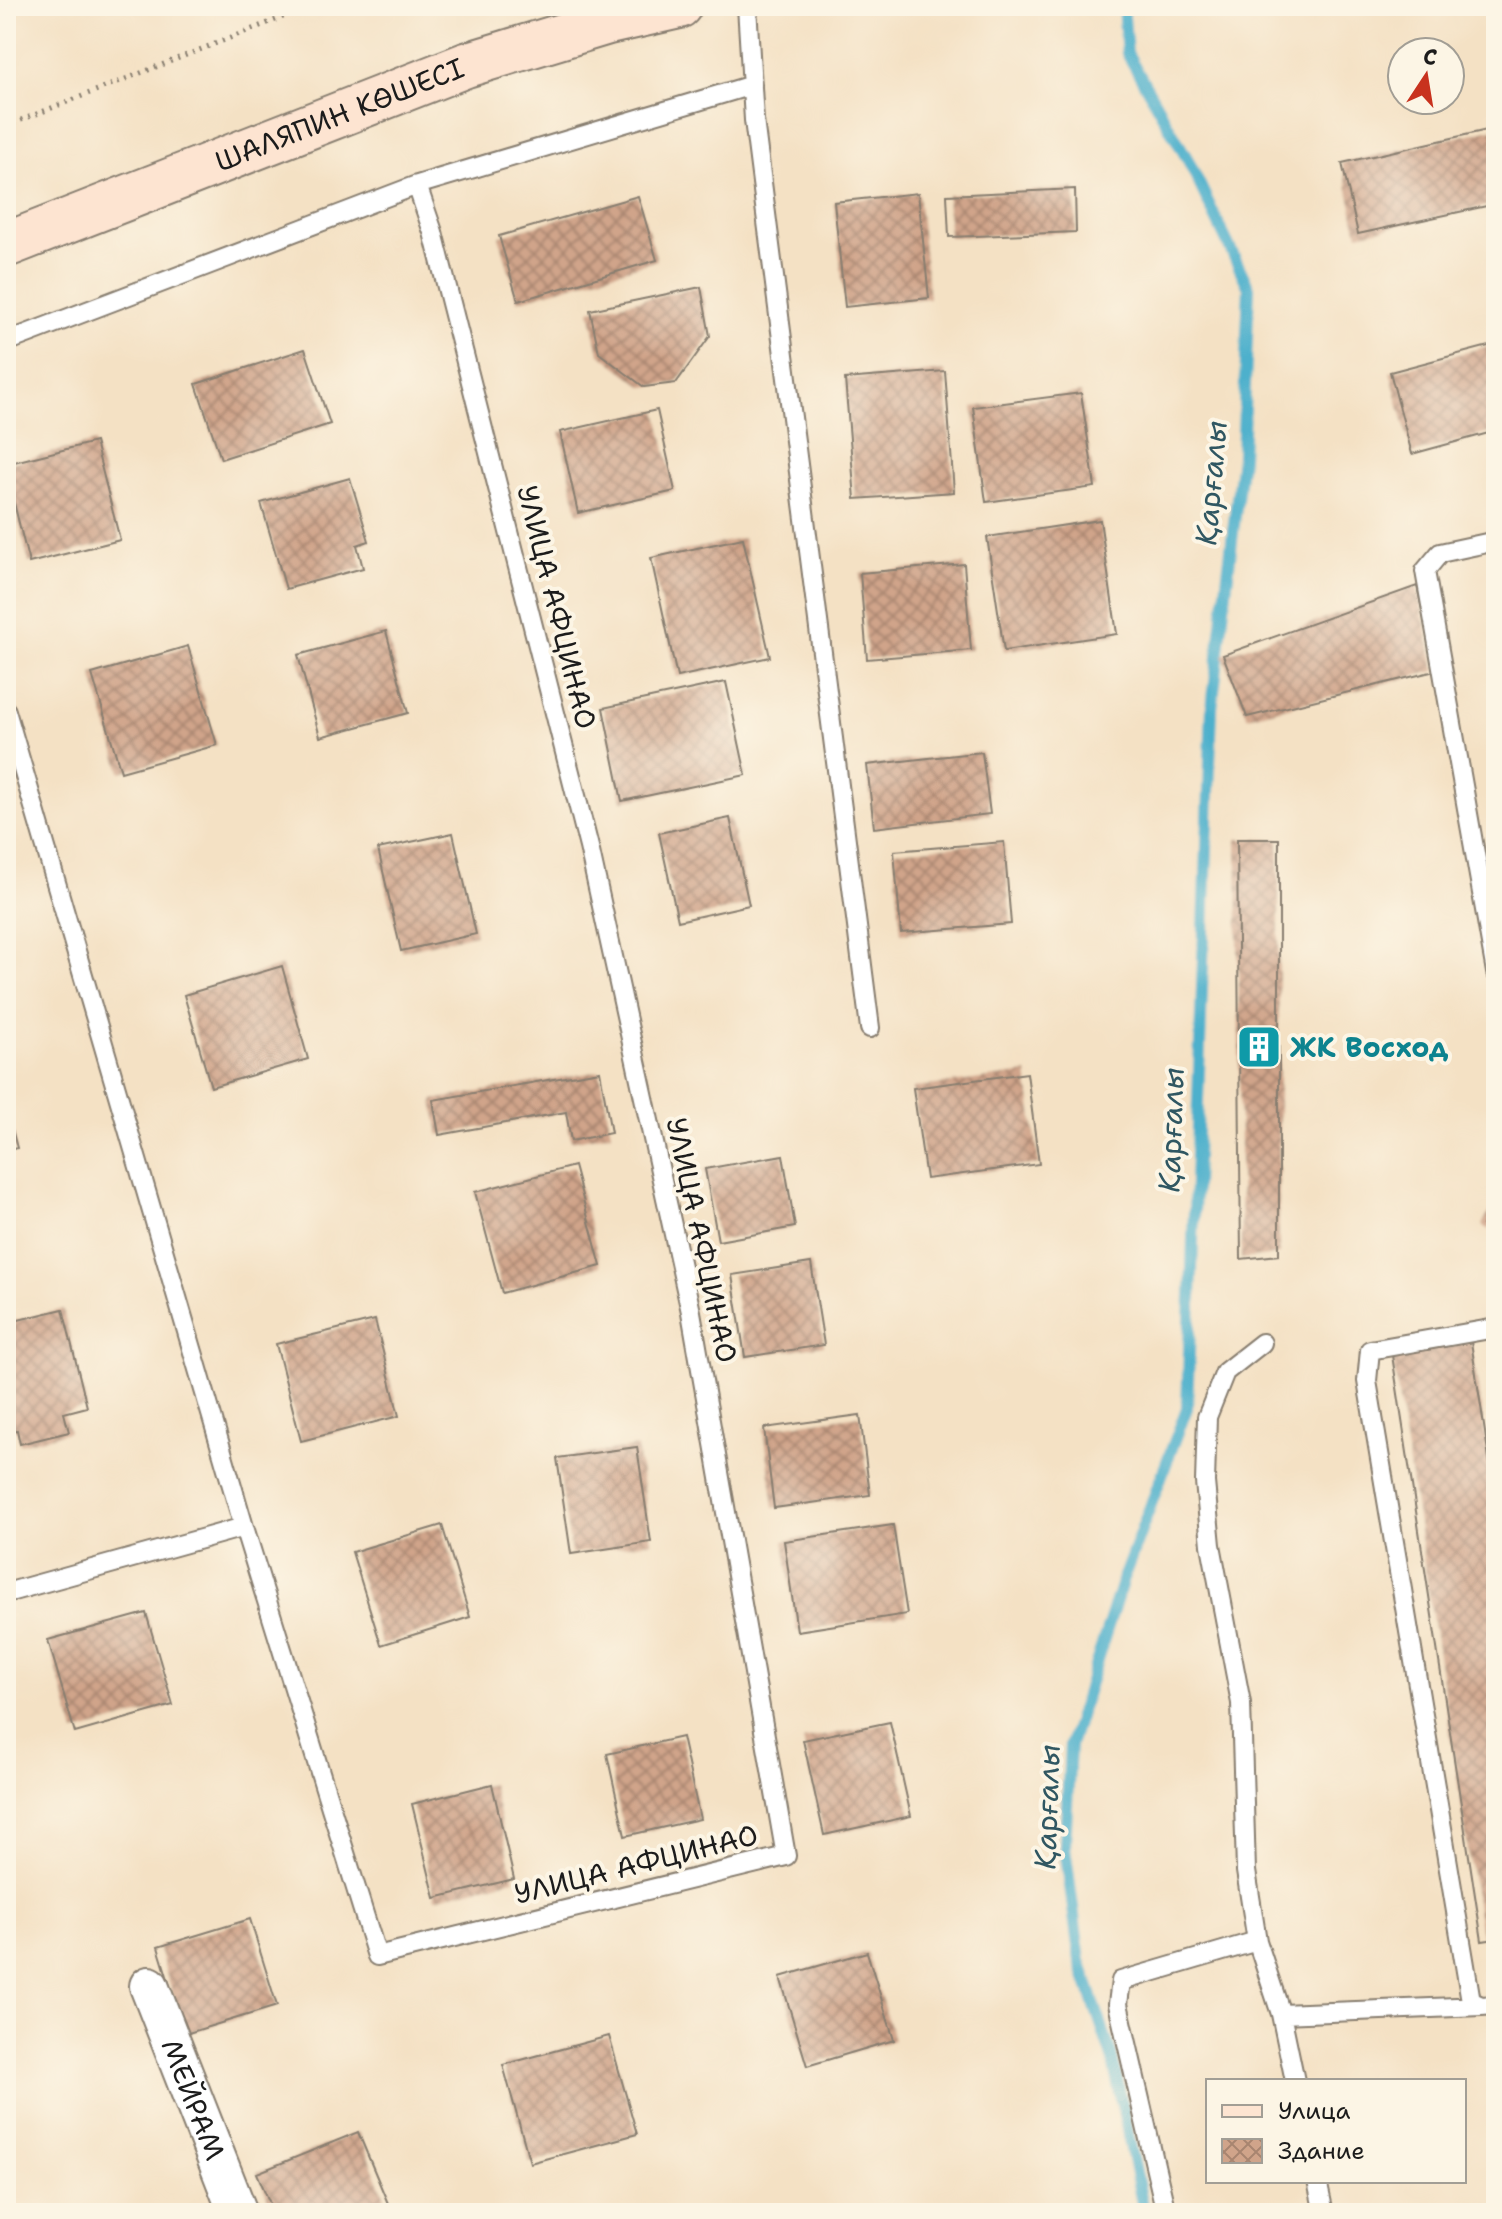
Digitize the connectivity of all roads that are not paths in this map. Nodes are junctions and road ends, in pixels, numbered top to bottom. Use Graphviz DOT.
graph roads {
  1 [pos="679,6"];
  2 [pos="747,6"];
  3 [pos="752,85"];
  4 [pos="417,185"];
  5 [pos="6,245"];
  6 [pos="6,342"];
  7 [pos="1496,541"];
  8 [pos="6,711"];
  9 [pos="1496,972"];
  10 [pos="870,1028"];
  11 [pos="1496,1328"];
  12 [pos="1262,1343"];
  13 [pos="244,1527"];
  14 [pos="6,1593"];
  15 [pos="1257,1941"];
  16 [pos="149,1986"];
  17 [pos="1488,2006"];
  18 [pos="1281,2014"];
  19 [pos="1295,2079"];
  20 [pos="1317,2183"];
  21 [pos="238,2213"];
  22 [pos="1166,2213"];
  23 [pos="1324,2213"];
  1 -- 5 [label="main road, ШАЛЯПИН КӨШЕСІ"];
  2 -- 3 [label="lane"];
  3 -- 4 [label="lane"];
  3 -- 10 [label="lane"];
  4 -- 6 [label="lane"];
  4 -- 13 [label="lane, УЛИЦА АФЦИНАО"];
  7 -- 9 [label="lane"];
  8 -- 13 [label="lane, УЛИЦА АФЦИНАО"];
  11 -- 17 [label="lane"];
  12 -- 15 [label="lane"];
  13 -- 14 [label="lane"];
  15 -- 18 [label="lane"];
  15 -- 22 [label="lane"];
  16 -- 21 [label="street, МЕЙРАМ"];
  17 -- 18 [label="lane"];
  18 -- 19 [label="lane"];
  20 -- 23 [label="lane"];
}
